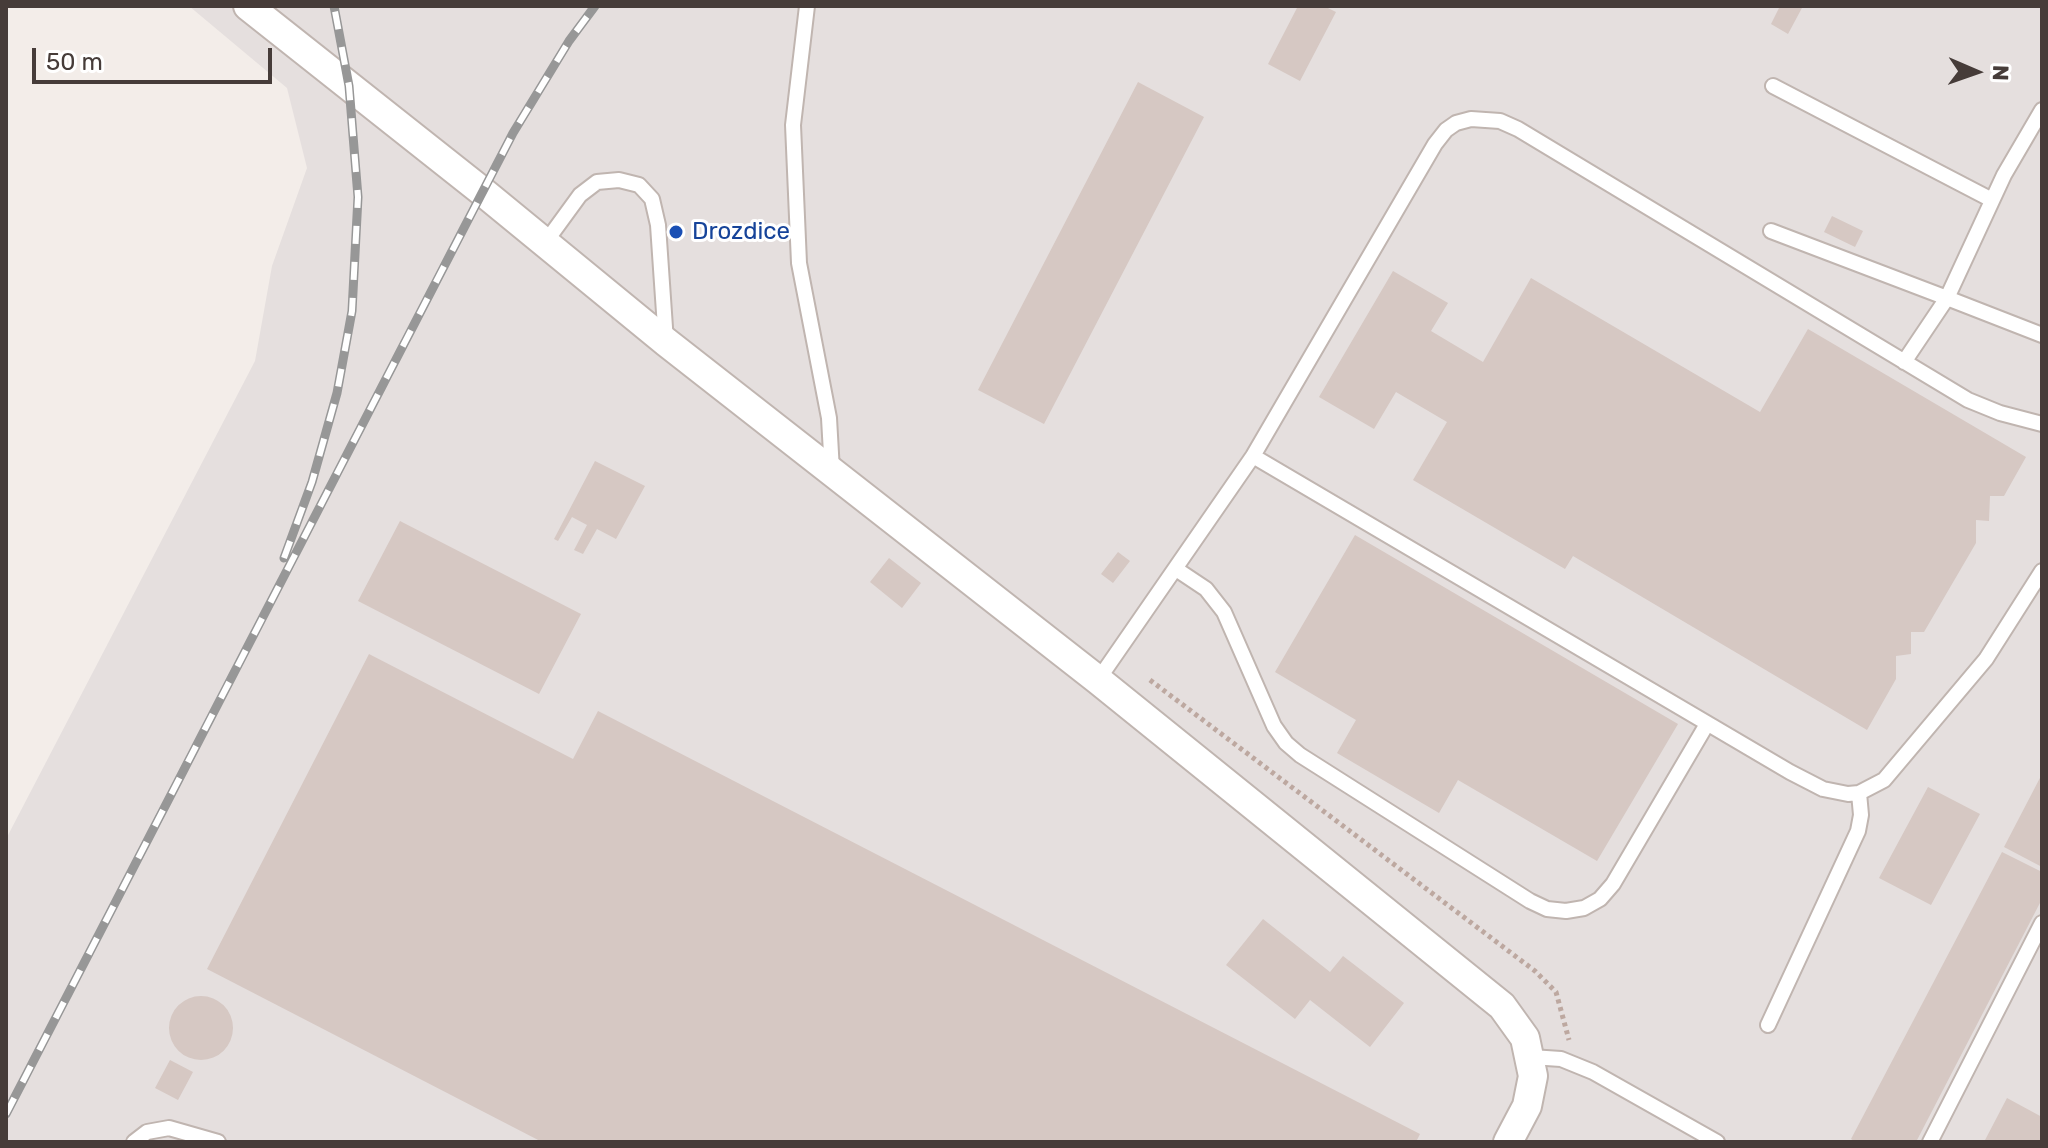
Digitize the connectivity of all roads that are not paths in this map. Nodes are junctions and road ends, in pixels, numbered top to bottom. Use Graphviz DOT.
graph roads {
  1 [pos="248,6"];
  2 [pos="807,6"];
  3 [pos="1773,86"];
  4 [pos="2042,110"];
  5 [pos="1992,200"];
  6 [pos="1771,231"];
  7 [pos="545,243"];
  8 [pos="1947,298"];
  9 [pos="2042,335"];
  10 [pos="666,342"];
  11 [pos="1904,362"];
  12 [pos="2042,424"];
  13 [pos="1253,456"];
  14 [pos="832,472"];
  15 [pos="1176,569"];
  16 [pos="2042,571"];
  17 [pos="1098,680"];
  18 [pos="1707,724"];
  19 [pos="1859,793"];
  20 [pos="2042,923"];
  21 [pos="1768,1025"];
  22 [pos="1531,1057"];
  23 [pos="134,1142"];
  24 [pos="218,1142"];
  25 [pos="1508,1142"];
  26 [pos="1717,1142"];
  27 [pos="1930,1142"];
  1 -- 7 [label="street"];
  2 -- 14 [label="lane"];
  3 -- 5 [label="lane"];
  4 -- 5 [label="lane"];
  5 -- 8 [label="lane"];
  6 -- 8 [label="lane"];
  7 -- 10 [label="street"];
  7 -- 10 [label="lane"];
  8 -- 9 [label="lane"];
  8 -- 11 [label="lane"];
  10 -- 14 [label="street"];
  11 -- 12 [label="lane"];
  11 -- 13 [label="lane"];
  13 -- 15 [label="lane"];
  13 -- 18 [label="lane"];
  14 -- 17 [label="street"];
  15 -- 17 [label="lane"];
  15 -- 18 [label="lane"];
  16 -- 19 [label="lane"];
  17 -- 22 [label="street"];
  18 -- 19 [label="lane"];
  19 -- 21 [label="lane"];
  20 -- 27 [label="lane"];
  22 -- 25 [label="street"];
  22 -- 26 [label="lane"];
  23 -- 24 [label="lane"];
}
